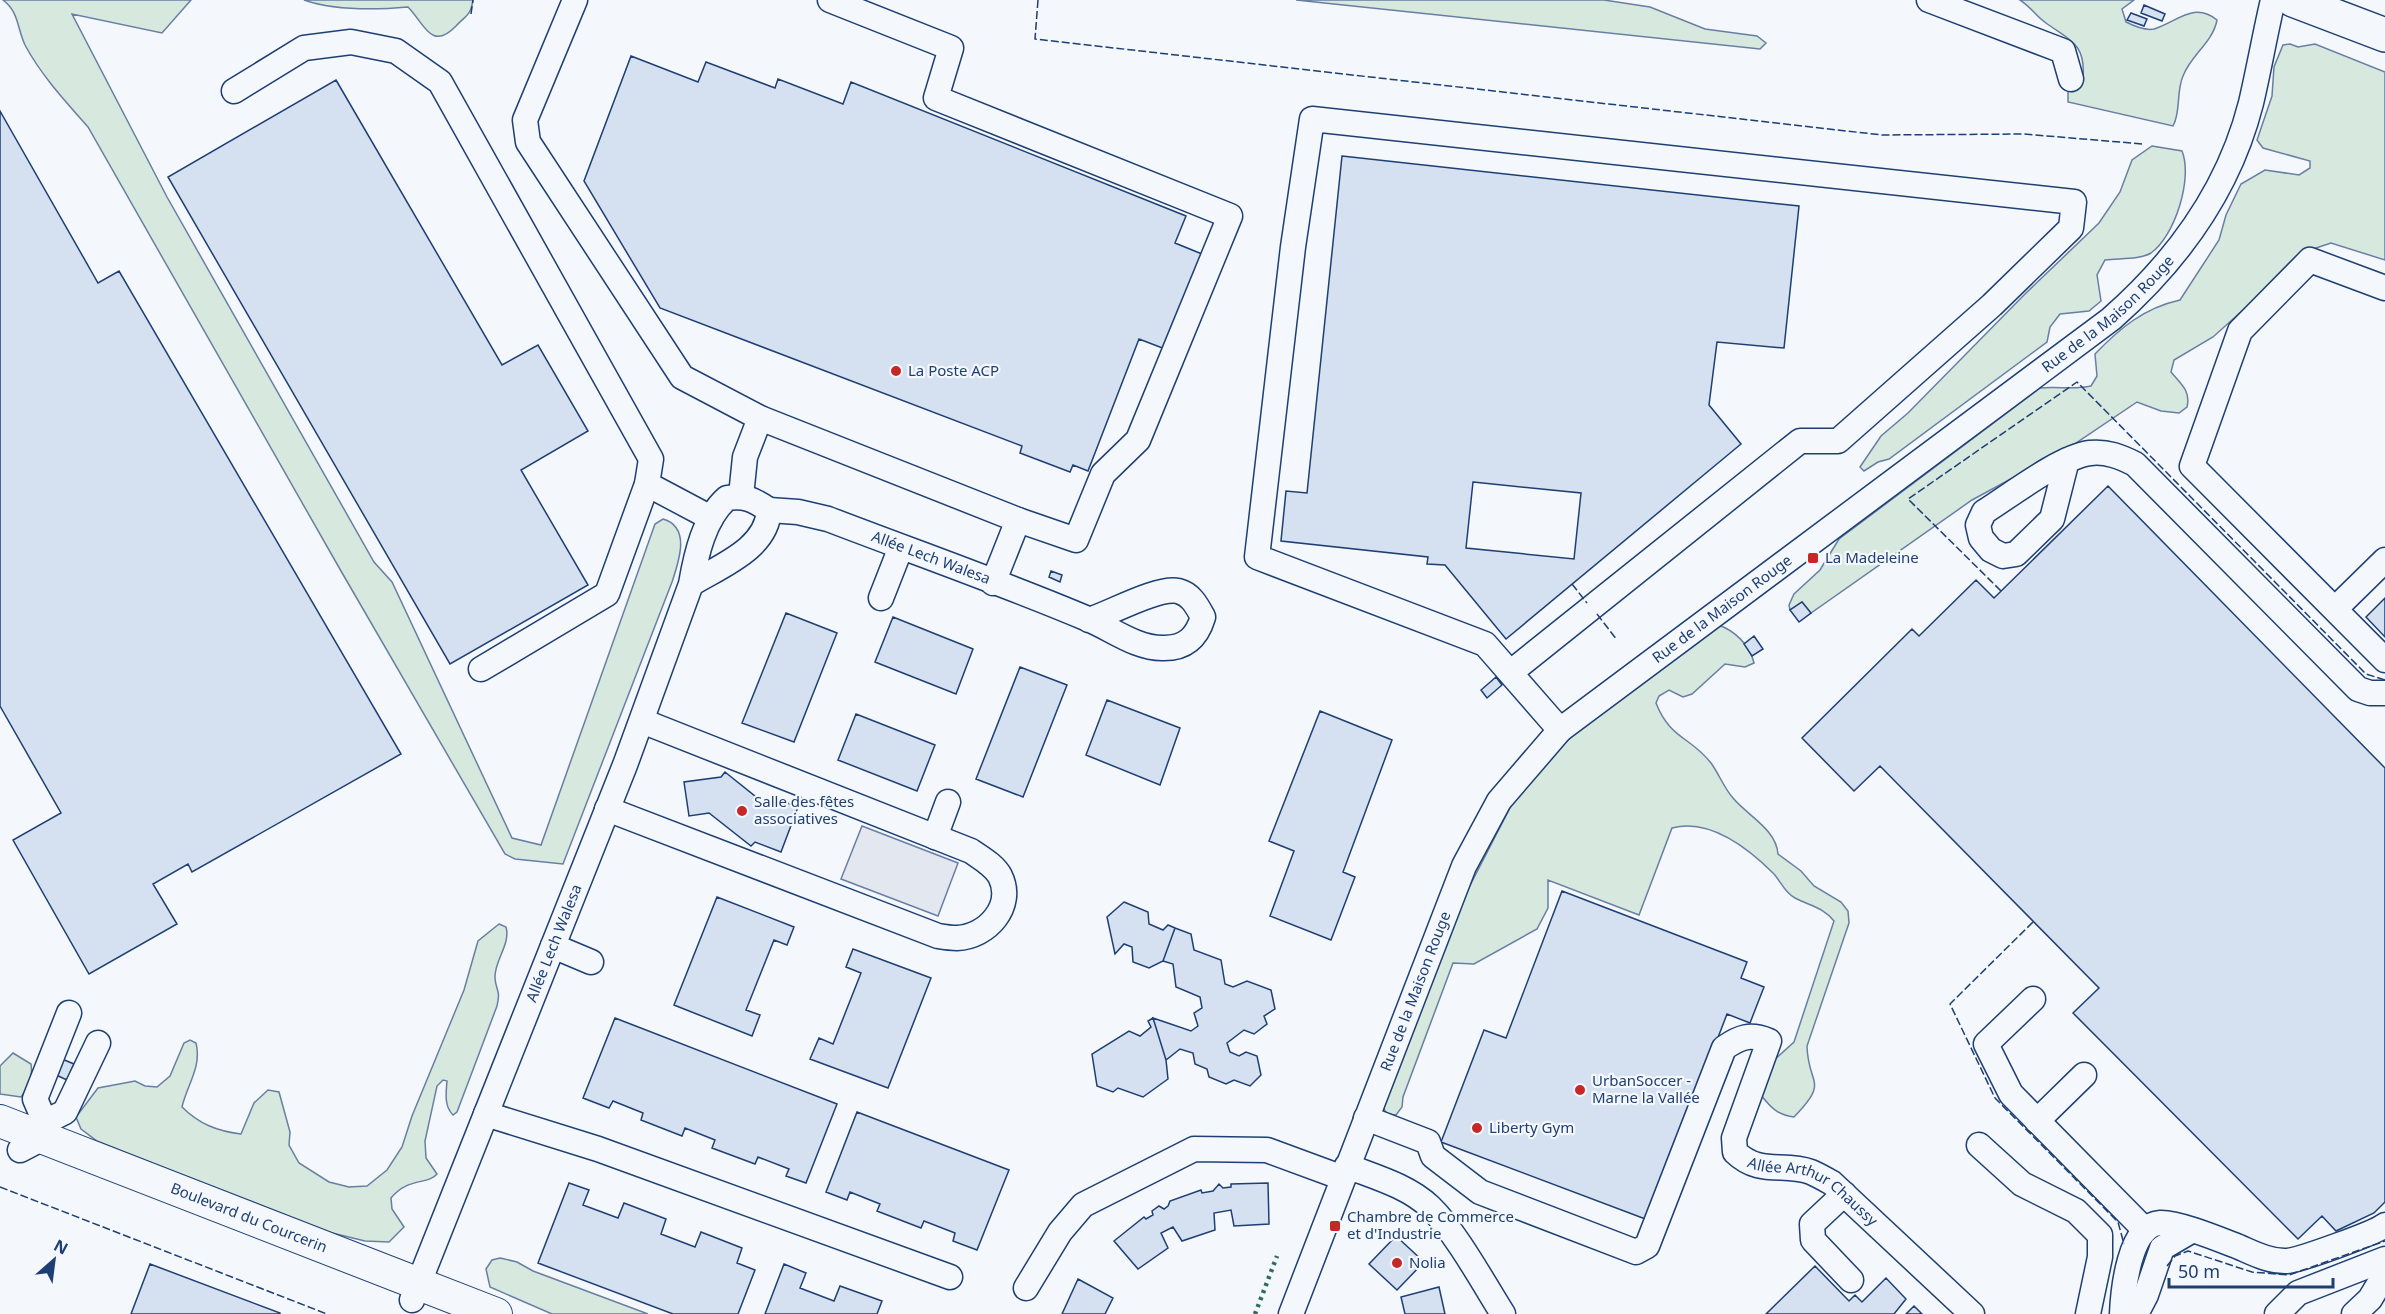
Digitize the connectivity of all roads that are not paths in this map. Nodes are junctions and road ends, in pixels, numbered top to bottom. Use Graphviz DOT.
graph roads {
  1 [pos="575,0"];
  2 [pos="830,0"];
  3 [pos="1929,0"];
  4 [pos="2273,0"];
  5 [pos="2293,0"];
  6 [pos="2385,35"];
  7 [pos="2071,79"];
  8 [pos="234,91"];
  9 [pos="2385,288"];
  10 [pos="760,418"];
  11 [pos="2067,460"];
  12 [pos="647,484"];
  13 [pos="741,496"];
  14 [pos="768,510"];
  15 [pos="711,518"];
  16 [pos="1018,520"];
  17 [pos="901,547"];
  18 [pos="2385,560"];
  19 [pos="993,583"];
  20 [pos="691,584"];
  21 [pos="881,598"];
  22 [pos="2335,609"];
  23 [pos="1089,620"];
  24 [pos="2385,660"];
  25 [pos="481,669"];
  26 [pos="1511,672"];
  27 [pos="2385,693"];
  28 [pos="642,721"];
  29 [pos="1560,730"];
  30 [pos="948,802"];
  31 [pos="608,809"];
  32 [pos="935,837"];
  33 [pos="553,946"];
  34 [pos="591,962"];
  35 [pos="2033,999"];
  36 [pos="69,1013"];
  37 [pos="98,1043"];
  38 [pos="2084,1075"];
  39 [pos="486,1114"];
  40 [pos="1366,1118"];
  41 [pos="0,1121"];
  42 [pos="2037,1121"];
  43 [pos="27,1138"];
  44 [pos="1979,1145"];
  45 [pos="1345,1172"];
  46 [pos="1844,1194"];
  47 [pos="2385,1225"];
  48 [pos="2145,1230"];
  49 [pos="2192,1231"];
  50 [pos="2383,1271"];
  51 [pos="950,1277"];
  52 [pos="1851,1280"];
  53 [pos="1026,1287"];
  54 [pos="415,1292"];
  55 [pos="447,1314"];
  56 [pos="496,1314"];
  57 [pos="1291,1314"];
  58 [pos="1503,1314"];
  59 [pos="1972,1314"];
  60 [pos="2088,1314"];
  61 [pos="2122,1314"];
  62 [pos="2136,1314"];
  63 [pos="2277,1314"];
  64 [pos="2282,1314"];
  65 [pos="2354,1314"];
  1 -- 10 [label="street"];
  2 -- 16 [label="street"];
  3 -- 7 [label="street"];
  4 -- 29 [label="street, Rue de la Maison Rouge"];
  5 -- 6 [label="highway"];
  8 -- 12 [label="street"];
  9 -- 22 [label="street"];
  10 -- 13 [label="street"];
  10 -- 16 [label="street"];
  11 -- 27 [label="street"];
  12 -- 15 [label="street"];
  12 -- 25 [label="street"];
  13 -- 14 [label="street, Allée Lech Walesa"];
  13 -- 15 [label="street, Allée Lech Walesa"];
  14 -- 17 [label="street, Allée Lech Walesa"];
  14 -- 20 [label="street"];
  15 -- 20 [label="street, Allée Lech Walesa"];
  16 -- 19 [label="street"];
  17 -- 19 [label="street, Allée Lech Walesa"];
  17 -- 21 [label="street"];
  18 -- 22 [label="street"];
  19 -- 23 [label="street, Allée Lech Walesa"];
  20 -- 28 [label="street, Allée Lech Walesa"];
  22 -- 24 [label="street"];
  26 -- 26 [label="street"];
  26 -- 29 [label="street"];
  28 -- 31 [label="street, Allée Lech Walesa"];
  28 -- 32 [label="street"];
  29 -- 40 [label="street, Rue de la Maison Rouge"];
  30 -- 32 [label="street"];
  31 -- 32 [label="street"];
  31 -- 33 [label="street, Allée Lech Walesa"];
  33 -- 34 [label="street"];
  33 -- 39 [label="street, Allée Lech Walesa"];
  35 -- 42 [label="street"];
  36 -- 43 [label="street"];
  37 -- 43 [label="street"];
  38 -- 42 [label="street"];
  39 -- 51 [label="street"];
  39 -- 54 [label="street, Allée Lech Walesa"];
  40 -- 45 [label="street, Rue de la Maison Rouge"];
  40 -- 46 [label="street, Allée Arthur Chaussy"];
  41 -- 43 [label="main road, Boulevard du Courcerin"];
  42 -- 48 [label="street"];
  43 -- 54 [label="main road, Boulevard du Courcerin"];
  44 -- 60 [label="street"];
  45 -- 53 [label="street"];
  45 -- 57 [label="street, Rue de la Maison Rouge"];
  45 -- 58 [label="street"];
  46 -- 52 [label="street"];
  46 -- 59 [label="street, Allée Arthur Chaussy"];
  47 -- 49 [label="street"];
  48 -- 49 [label="street"];
  48 -- 61 [label="street"];
  49 -- 62 [label="street"];
  50 -- 63 [label="street"];
  50 -- 64 [label="street"];
  50 -- 65 [label="street"];
  54 -- 55 [label="main road, Boulevard du Courcerin"];
  54 -- 56 [label="main road, Boulevard du Courcerin"];
}
